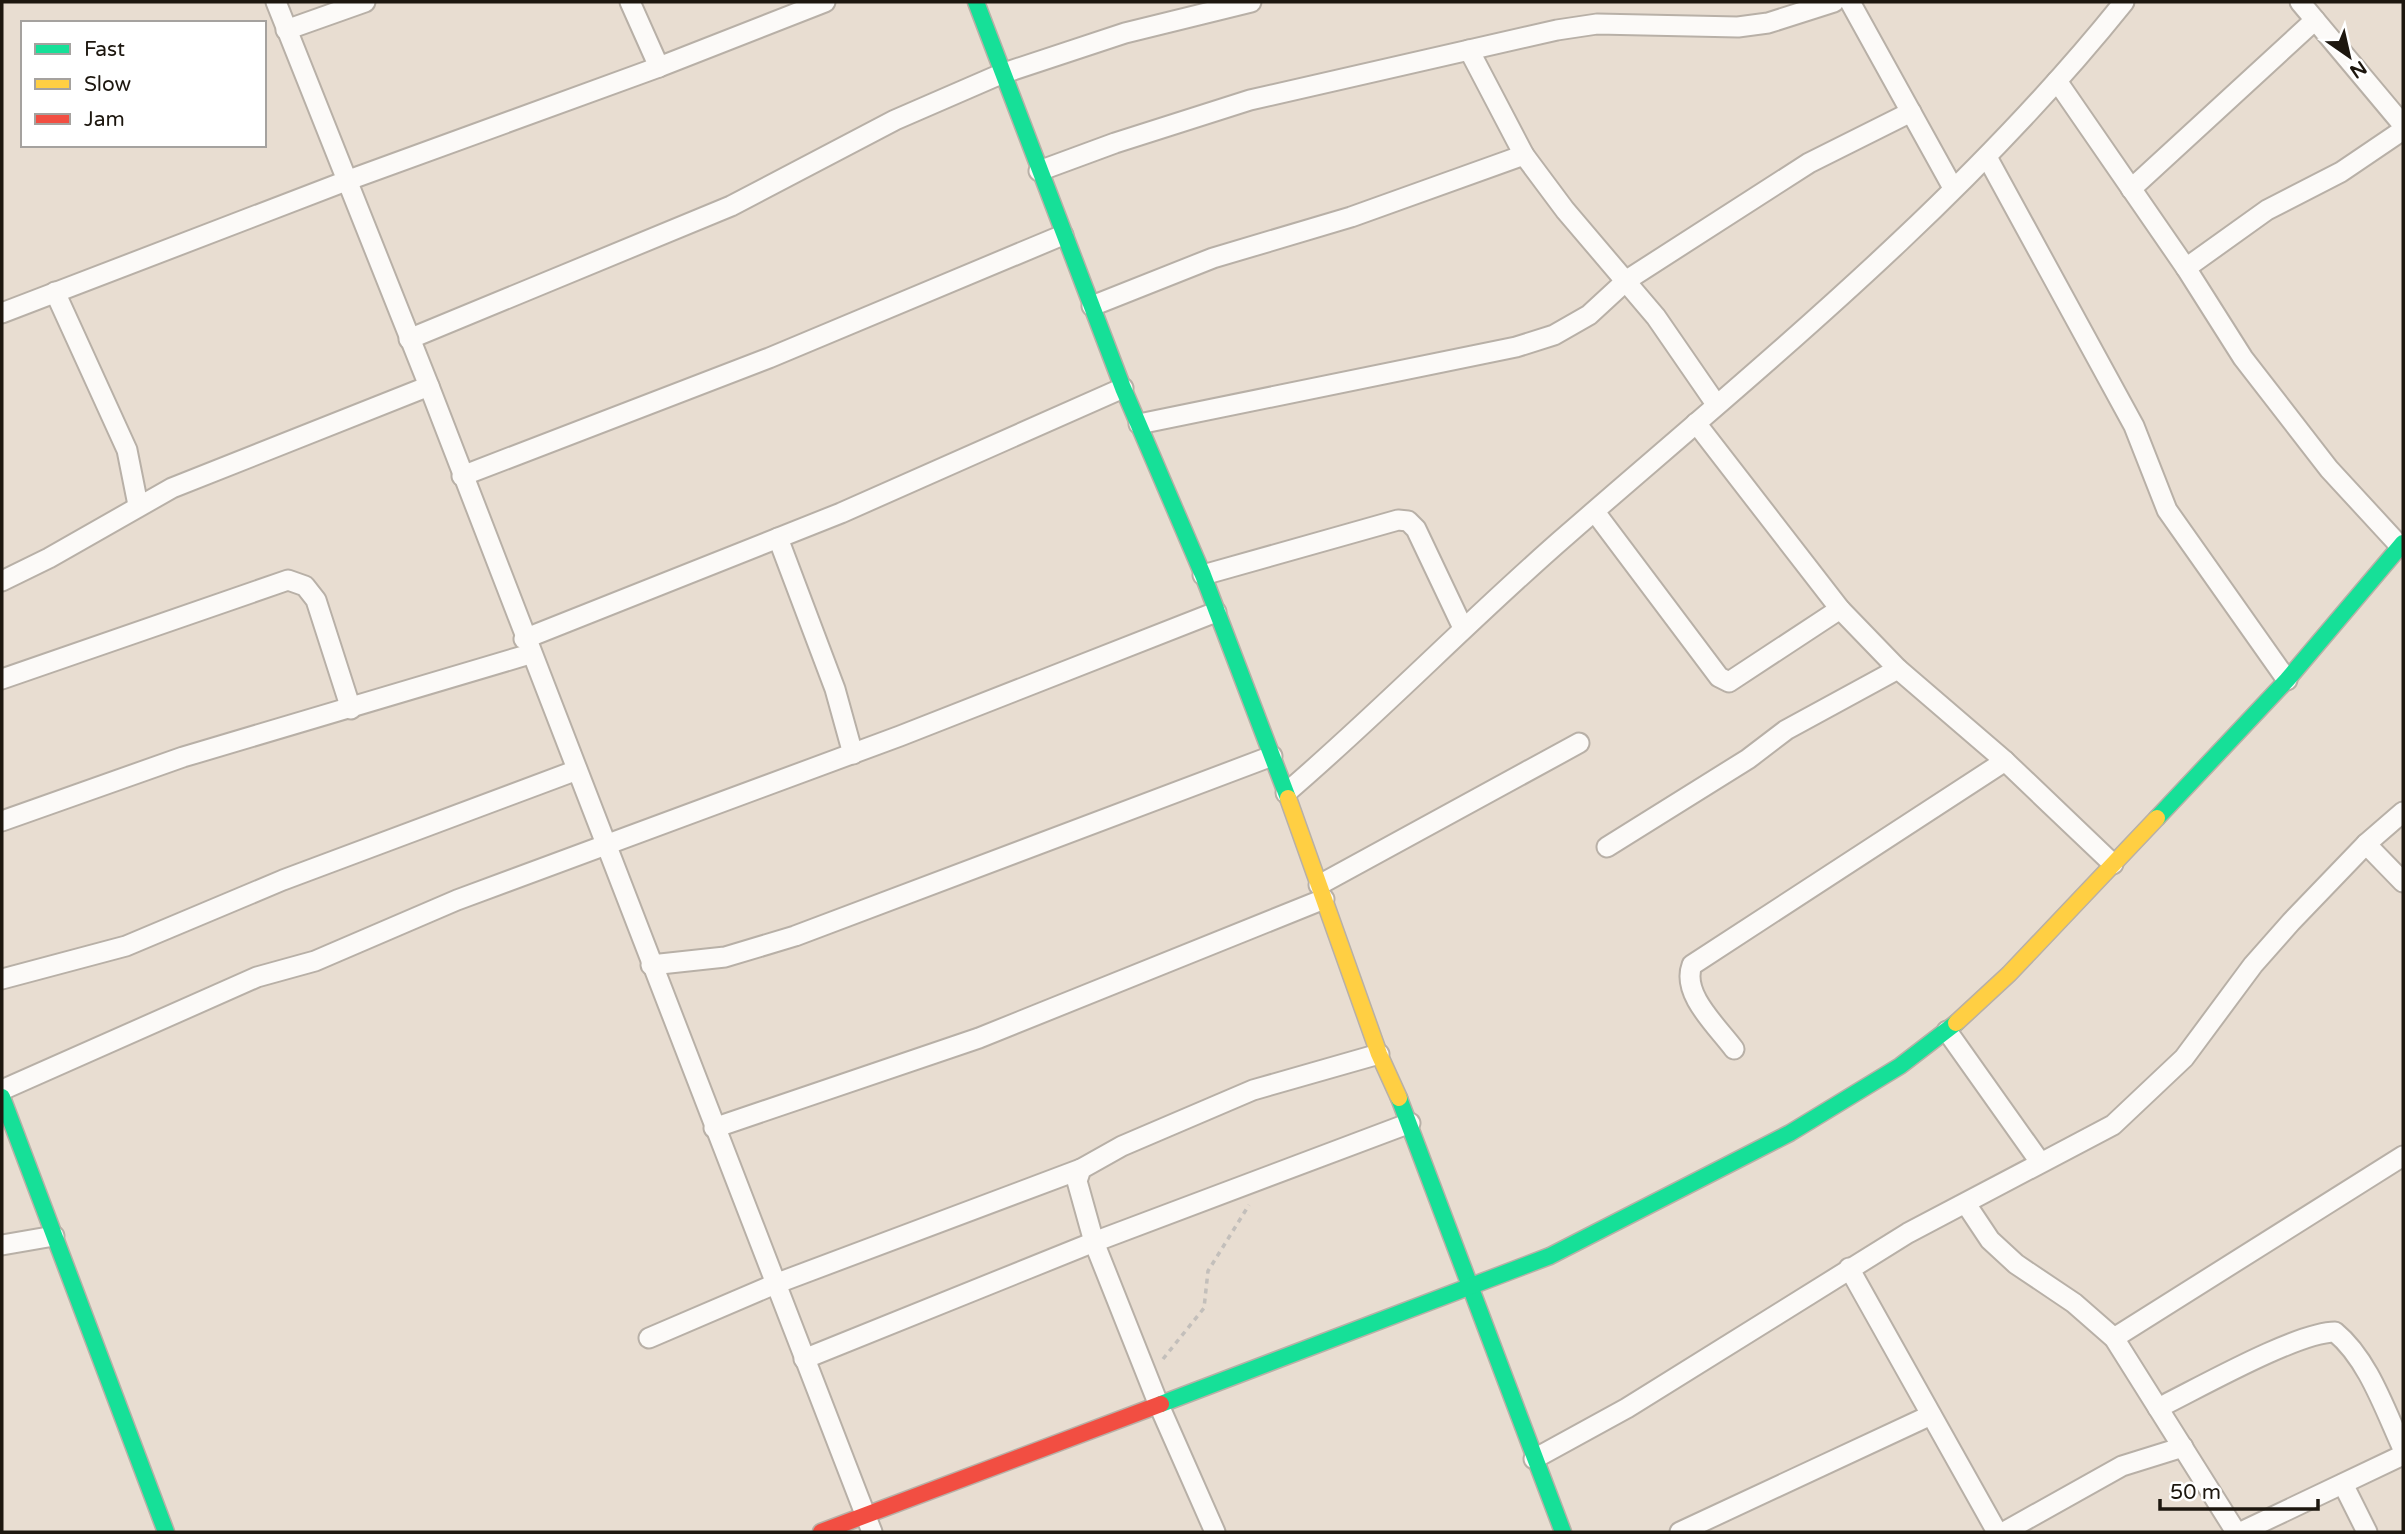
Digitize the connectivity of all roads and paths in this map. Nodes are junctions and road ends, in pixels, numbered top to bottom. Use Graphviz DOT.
graph roads {
  1 [pos="276,2"];
  2 [pos="365,2"];
  3 [pos="630,2"];
  4 [pos="825,2"];
  5 [pos="976,2"];
  6 [pos="1251,2"];
  7 [pos="1834,2"];
  8 [pos="1850,2"];
  9 [pos="2124,2"];
  10 [pos="2300,2"];
  11 [pos="2315,20"];
  12 [pos="286,30"];
  13 [pos="1469,50"];
  14 [pos="659,67"];
  15 [pos="1000,74"];
  16 [pos="2057,81"];
  17 [pos="1911,112"];
  18 [pos="2403,127"];
  19 [pos="1524,155"];
  20 [pos="1987,157"];
  21 [pos="1039,171"];
  22 [pos="346,180"];
  23 [pos="1954,188"];
  24 [pos="2131,190"];
  25 [pos="1063,235"];
  26 [pos="2186,268"];
  27 [pos="1627,280"];
  28 [pos="55,292"];
  29 [pos="1092,306"];
  30 [pos="2,313"];
  31 [pos="409,339"];
  32 [pos="429,386"];
  33 [pos="1124,388"];
  34 [pos="1716,404"];
  35 [pos="1696,423"];
  36 [pos="1139,424"];
  37 [pos="463,476"];
  38 [pos="138,505"];
  39 [pos="1595,512"];
  40 [pos="778,538"];
  41 [pos="2402,544"];
  42 [pos="1203,575"];
  43 [pos="2,581"];
  44 [pos="1840,608"];
  45 [pos="1216,612"];
  46 [pos="1463,628"];
  47 [pos="527,646"];
  48 [pos="1898,669"];
  49 [pos="2,679"];
  50 [pos="2287,680"];
  51 [pos="351,709"];
  52 [pos="1579,743"];
  53 [pos="853,754"];
  54 [pos="1272,756"];
  55 [pos="2005,761"];
  56 [pos="577,770"];
  57 [pos="1286,793"];
  58 [pos="2403,812"];
  59 [pos="2,821"];
  60 [pos="2366,844"];
  61 [pos="605,845"];
  62 [pos="1607,848"];
  63 [pos="2113,864"];
  64 [pos="2403,881"];
  65 [pos="1322,892"];
  66 [pos="651,965"];
  67 [pos="2,979"];
  68 [pos="1947,1031"];
  69 [pos="1734,1049"];
  70 [pos="1380,1054"];
  71 [pos="2,1090"];
  72 [pos="2,1097"];
  73 [pos="1410,1123"];
  74 [pos="714,1128"];
  75 [pos="2403,1156"];
  76 [pos="2040,1162"];
  77 [pos="1081,1169"];
  78 [pos="1268,1177"];
  79 [pos="1966,1204"];
  80 [pos="54,1236"];
  81 [pos="1094,1242"];
  82 [pos="2,1245"];
  83 [pos="1849,1268"];
  84 [pos="775,1283"];
  85 [pos="1471,1288"];
  86 [pos="649,1338"];
  87 [pos="2114,1338"];
  88 [pos="804,1359"];
  89 [pos="1148,1377"];
  90 [pos="1158,1403"];
  91 [pos="2158,1408"];
  92 [pos="1931,1415"];
  93 [pos="2183,1447"];
  94 [pos="2403,1449"];
  95 [pos="2403,1455"];
  96 [pos="1534,1458"];
  97 [pos="2343,1484"];
  98 [pos="868,1524"];
  99 [pos="166,1532"];
  100 [pos="821,1532"];
  101 [pos="1215,1532"];
  102 [pos="1563,1532"];
  103 [pos="1680,1532"];
  104 [pos="1997,1532"];
  105 [pos="2004,1532"];
  106 [pos="2239,1532"];
  107 [pos="2367,1532"];
  1 -- 12 [label="street"];
  2 -- 12 [label="street"];
  3 -- 14 [label="street"];
  4 -- 14 [label="street"];
  5 -- 15 [label="street"];
  6 -- 15 [label="street"];
  7 -- 13 [label="street"];
  8 -- 17 [label="street"];
  9 -- 16 [label="street"];
  10 -- 11 [label="street"];
  11 -- 18 [label="street"];
  11 -- 24 [label="street"];
  12 -- 22 [label="street"];
  13 -- 19 [label="street"];
  13 -- 21 [label="street"];
  14 -- 22 [label="street"];
  15 -- 21 [label="street"];
  15 -- 31 [label="street"];
  16 -- 20 [label="street"];
  16 -- 24 [label="street"];
  17 -- 23 [label="street"];
  17 -- 27 [label="street"];
  18 -- 26 [label="street"];
  19 -- 27 [label="street"];
  19 -- 29 [label="street"];
  20 -- 23 [label="street"];
  20 -- 50 [label="street"];
  21 -- 25 [label="street"];
  22 -- 28 [label="street"];
  22 -- 31 [label="street"];
  23 -- 34 [label="street"];
  24 -- 26 [label="street"];
  25 -- 29 [label="street"];
  25 -- 37 [label="street"];
  26 -- 41 [label="street"];
  27 -- 34 [label="street"];
  27 -- 36 [label="street"];
  28 -- 30 [label="street"];
  28 -- 38 [label="street"];
  29 -- 33 [label="street"];
  31 -- 32 [label="street"];
  32 -- 37 [label="street"];
  32 -- 38 [label="street"];
  33 -- 36 [label="street"];
  33 -- 40 [label="street"];
  34 -- 35 [label="street"];
  35 -- 39 [label="street"];
  35 -- 44 [label="street"];
  36 -- 42 [label="street"];
  37 -- 47 [label="street"];
  38 -- 43 [label="street"];
  39 -- 44 [label="street"];
  39 -- 46 [label="street"];
  40 -- 47 [label="street"];
  40 -- 53 [label="street"];
  41 -- 50 [label="street"];
  42 -- 45 [label="street"];
  42 -- 46 [label="street"];
  44 -- 48 [label="street"];
  45 -- 53 [label="street"];
  45 -- 54 [label="street"];
  46 -- 57 [label="street"];
  47 -- 51 [label="street"];
  47 -- 56 [label="street"];
  48 -- 55 [label="street"];
  48 -- 62 [label="street"];
  49 -- 51 [label="street"];
  50 -- 63 [label="street"];
  51 -- 59 [label="street"];
  52 -- 65 [label="street"];
  53 -- 61 [label="street"];
  54 -- 57 [label="street"];
  54 -- 66 [label="street"];
  55 -- 63 [label="street"];
  55 -- 69 [label="street"];
  56 -- 61 [label="street"];
  56 -- 67 [label="street"];
  57 -- 65 [label="street"];
  58 -- 60 [label="street"];
  60 -- 64 [label="street"];
  60 -- 76 [label="street"];
  61 -- 66 [label="street"];
  61 -- 71 [label="street"];
  63 -- 68 [label="street"];
  65 -- 70 [label="street"];
  65 -- 74 [label="street"];
  66 -- 74 [label="street"];
  68 -- 76 [label="street"];
  68 -- 85 [label="street"];
  70 -- 73 [label="street"];
  70 -- 77 [label="street"];
  72 -- 80 [label="street"];
  73 -- 78 [label="street"];
  73 -- 85 [label="street"];
  74 -- 84 [label="street"];
  75 -- 87 [label="street"];
  76 -- 79 [label="street"];
  77 -- 81 [label="street"];
  77 -- 84 [label="street"];
  78 -- 81 [label="street"];
  78 -- 89 [label="path"];
  79 -- 83 [label="street"];
  79 -- 87 [label="street"];
  80 -- 82 [label="street"];
  80 -- 99 [label="street"];
  81 -- 88 [label="street"];
  81 -- 89 [label="street"];
  83 -- 92 [label="street"];
  83 -- 96 [label="street"];
  84 -- 86 [label="street"];
  84 -- 88 [label="street"];
  85 -- 90 [label="street"];
  85 -- 96 [label="street"];
  87 -- 91 [label="street"];
  88 -- 98 [label="street"];
  89 -- 90 [label="street"];
  90 -- 98 [label="street"];
  90 -- 101 [label="street"];
  91 -- 93 [label="street"];
  91 -- 94 [label="street"];
  92 -- 103 [label="street"];
  92 -- 104 [label="street"];
  93 -- 105 [label="street"];
  93 -- 106 [label="street"];
  95 -- 97 [label="street"];
  96 -- 102 [label="street"];
  97 -- 106 [label="street"];
  97 -- 107 [label="street"];
  98 -- 100 [label="street"];
}
